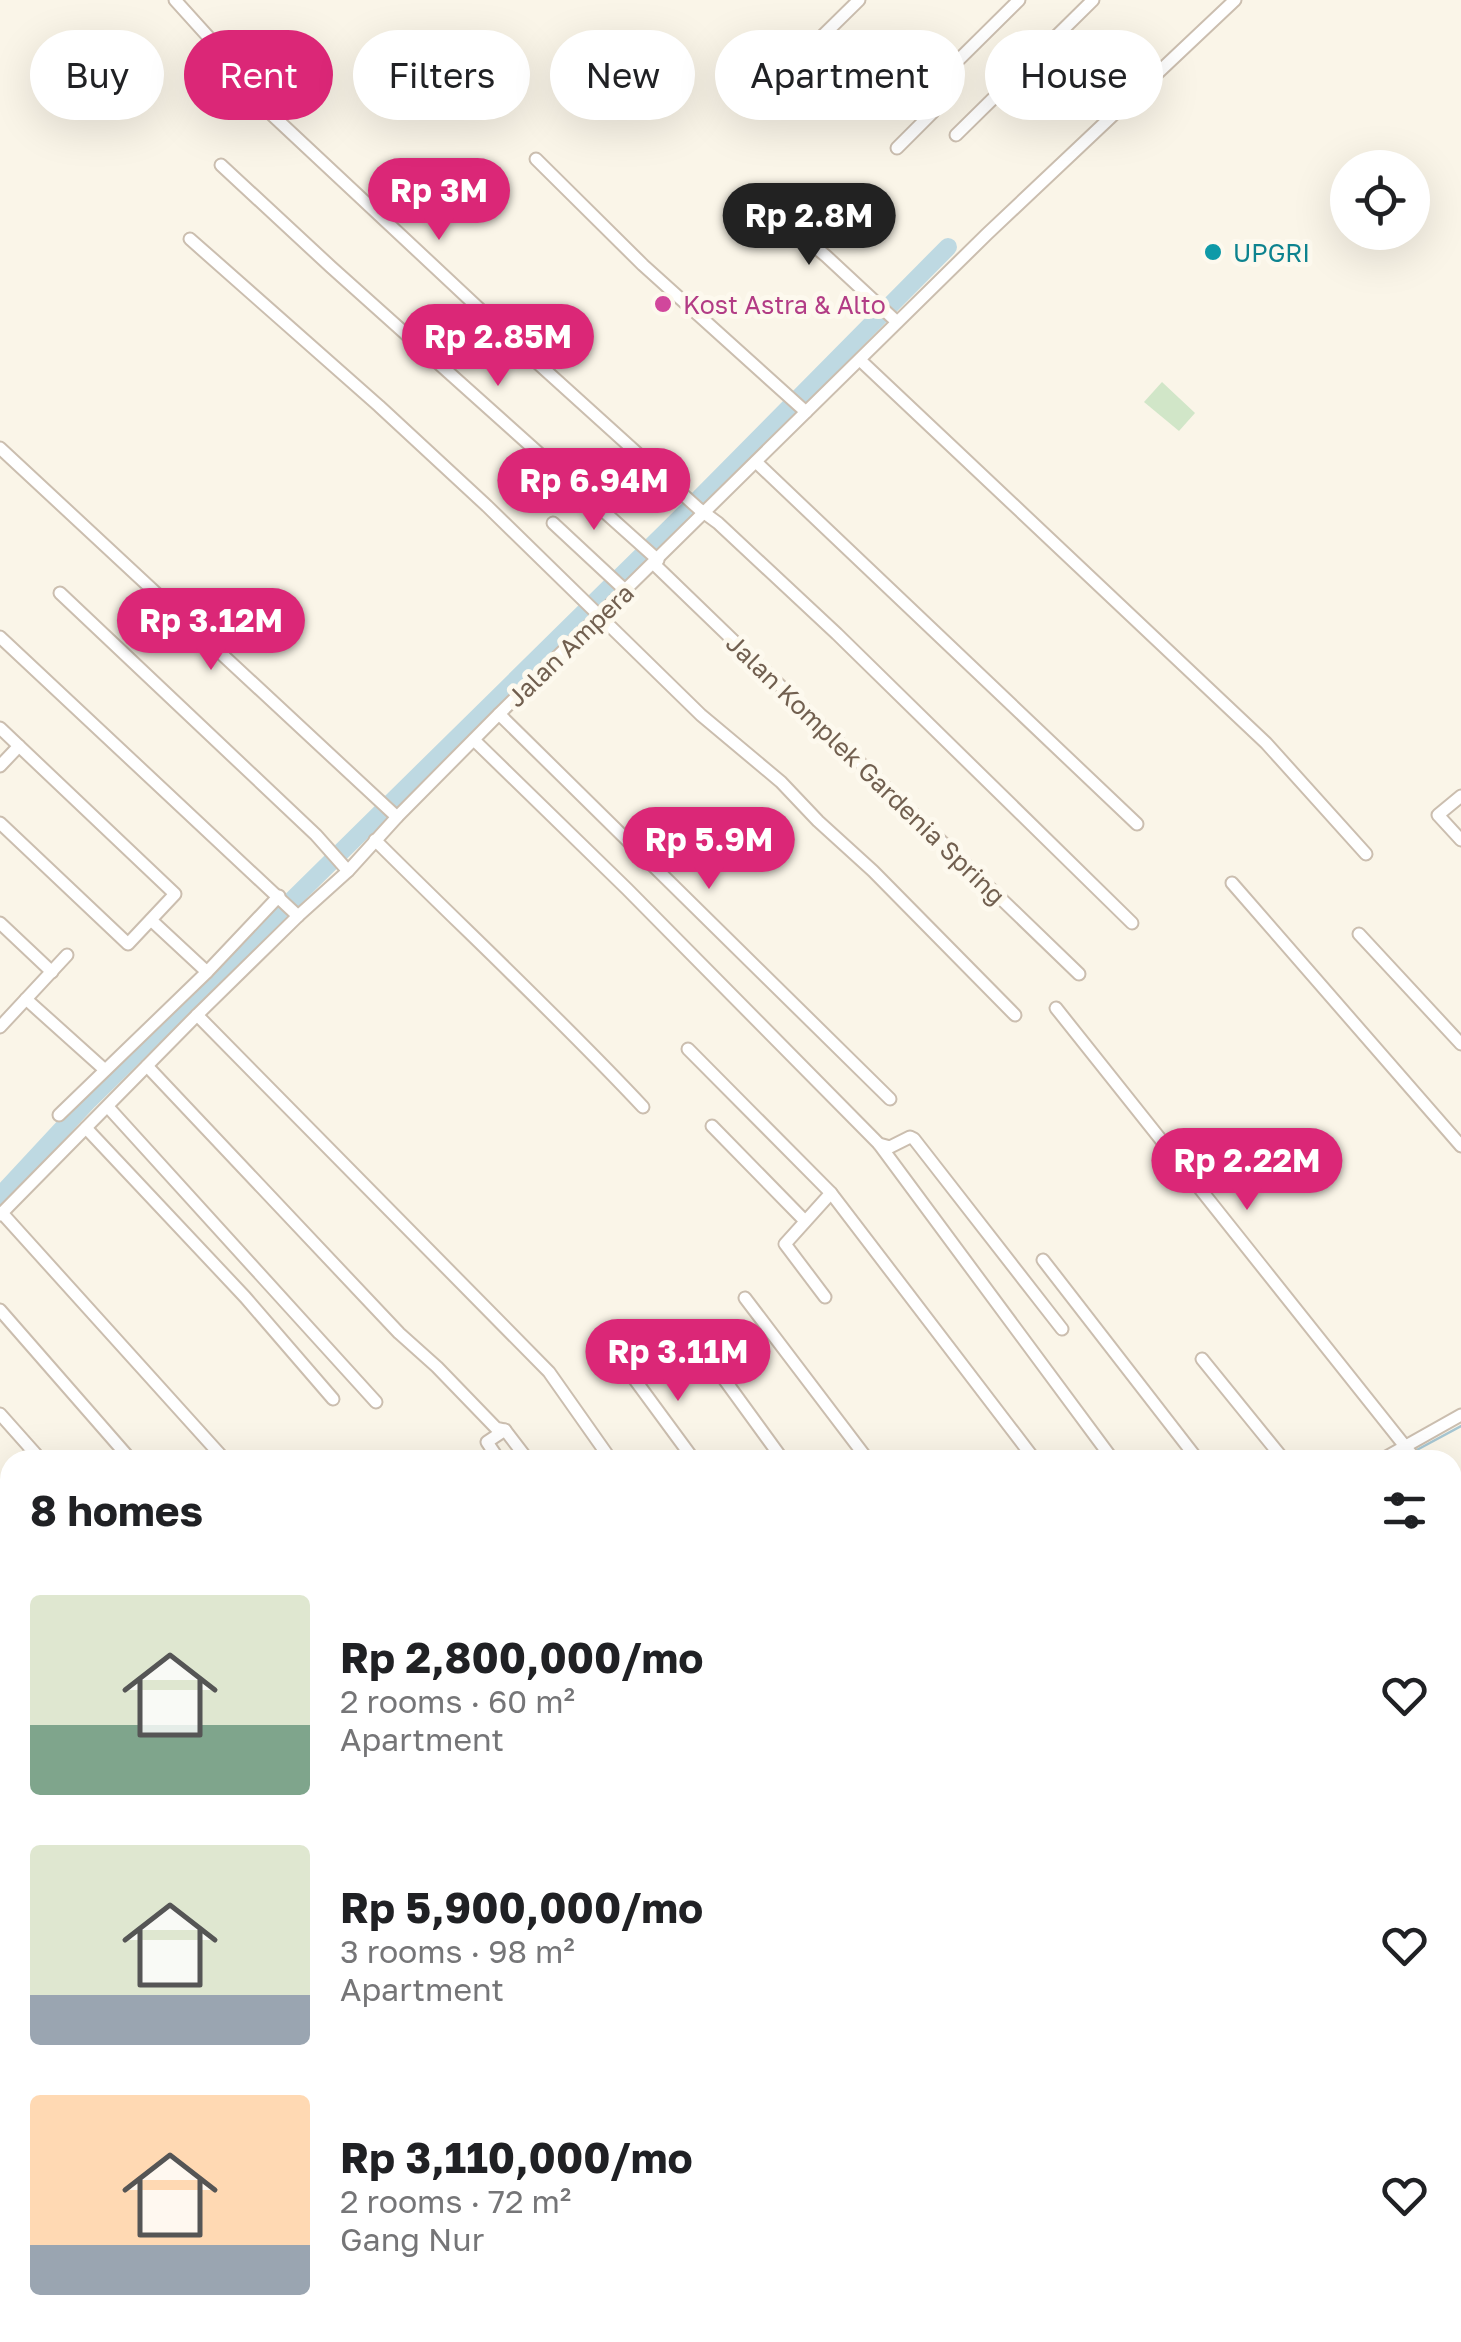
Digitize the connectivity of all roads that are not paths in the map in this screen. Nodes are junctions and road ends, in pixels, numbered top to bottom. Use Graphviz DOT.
graph roads {
  1 [pos="175,0"];
  2 [pos="859,0"];
  3 [pos="1019,0"];
  4 [pos="1093,0"];
  5 [pos="1235,0"];
  6 [pos="828,30"];
  7 [pos="956,135"];
  8 [pos="897,148"];
  9 [pos="536,159"];
  10 [pos="221,165"];
  11 [pos="761,202"];
  12 [pos="190,239"];
  13 [pos="896,321"];
  14 [pos="860,360"];
  15 [pos="804,410"];
  16 [pos="0,448"];
  17 [pos="756,462"];
  18 [pos="698,508"];
  19 [pos="553,523"];
  20 [pos="656,561"];
  21 [pos="623,589"];
  22 [pos="60,592"];
  23 [pos="598,615"];
  24 [pos="0,637"];
  25 [pos="499,714"];
  26 [pos="0,728"];
  27 [pos="474,740"];
  28 [pos="19,746"];
  29 [pos="0,766"];
  30 [pos="1461,796"];
  31 [pos="394,814"];
  32 [pos="0,823"];
  33 [pos="1137,824"];
  34 [pos="375,840"];
  35 [pos="1461,840"];
  36 [pos="1366,854"];
  37 [pos="346,869"];
  38 [pos="1232,884"];
  39 [pos="288,906"];
  40 [pos="151,920"];
  41 [pos="0,923"];
  42 [pos="1132,923"];
  43 [pos="1359,934"];
  44 [pos="67,955"];
  45 [pos="52,972"];
  46 [pos="208,972"];
  47 [pos="1079,974"];
  48 [pos="26,999"];
  49 [pos="1056,1008"];
  50 [pos="197,1015"];
  51 [pos="1016,1015"];
  52 [pos="1,1024"];
  53 [pos="1461,1044"];
  54 [pos="688,1049"];
  55 [pos="147,1066"];
  56 [pos="106,1070"];
  57 [pos="890,1098"];
  58 [pos="108,1106"];
  59 [pos="643,1107"];
  60 [pos="60,1115"];
  61 [pos="712,1126"];
  62 [pos="86,1128"];
  63 [pos="879,1144"];
  64 [pos="1461,1146"];
  65 [pos="831,1193"];
  66 [pos="1,1214"];
  67 [pos="805,1221"];
  68 [pos="1044,1260"];
  69 [pos="825,1297"];
  70 [pos="744,1298"];
  71 [pos="0,1310"];
  72 [pos="1062,1330"];
  73 [pos="694,1339"];
  74 [pos="1202,1359"];
  75 [pos="630,1373"];
  76 [pos="333,1399"];
  77 [pos="376,1402"];
  78 [pos="0,1414"];
  79 [pos="1461,1415"];
  80 [pos="506,1430"];
  81 [pos="32,1450"];
  82 [pos="122,1450"];
  83 [pos="217,1450"];
  84 [pos="492,1450"];
  85 [pos="523,1450"];
  86 [pos="604,1450"];
  87 [pos="687,1450"];
  88 [pos="776,1450"];
  89 [pos="860,1450"];
  90 [pos="1028,1450"];
  91 [pos="1106,1450"];
  92 [pos="1190,1450"];
  93 [pos="1276,1450"];
  94 [pos="1408,1450"];
  95 [pos="1413,1450"];
  1 -- 18 [label="street"];
  2 -- 6 [label="street"];
  3 -- 8 [label="street"];
  4 -- 7 [label="street"];
  5 -- 13 [label="street, Jalan Ampera"];
  9 -- 15 [label="street"];
  10 -- 20 [label="street, Jalan Komplek Gardenia Spring"];
  11 -- 13 [label="street"];
  12 -- 23 [label="street"];
  13 -- 14 [label="street, Jalan Ampera"];
  14 -- 15 [label="street, Jalan Ampera"];
  14 -- 36 [label="street"];
  15 -- 17 [label="street, Jalan Ampera"];
  16 -- 31 [label="street"];
  17 -- 18 [label="street, Jalan Ampera"];
  17 -- 33 [label="street"];
  18 -- 20 [label="street, Jalan Ampera"];
  18 -- 42 [label="street"];
  19 -- 21 [label="street"];
  20 -- 21 [label="street, Jalan Ampera"];
  20 -- 47 [label="street, Jalan Komplek Gardenia Spring"];
  21 -- 23 [label="street, Jalan Ampera"];
  22 -- 37 [label="street"];
  23 -- 25 [label="street, Jalan Ampera"];
  23 -- 51 [label="street"];
  24 -- 39 [label="street"];
  25 -- 27 [label="street, Jalan Ampera"];
  25 -- 57 [label="street"];
  26 -- 28 [label="street"];
  27 -- 31 [label="street, Jalan Ampera"];
  27 -- 63 [label="street"];
  28 -- 29 [label="street"];
  28 -- 40 [label="street"];
  30 -- 35 [label="street"];
  31 -- 34 [label="street, Jalan Ampera"];
  32 -- 40 [label="street"];
  34 -- 37 [label="street, Jalan Ampera"];
  34 -- 59 [label="street"];
  37 -- 39 [label="street, Jalan Ampera"];
  38 -- 64 [label="street"];
  39 -- 46 [label="street"];
  39 -- 50 [label="street, Jalan Ampera"];
  40 -- 46 [label="street"];
  41 -- 45 [label="street"];
  43 -- 53 [label="street"];
  44 -- 45 [label="street"];
  45 -- 48 [label="street"];
  46 -- 56 [label="street"];
  48 -- 52 [label="street"];
  48 -- 56 [label="street"];
  49 -- 94 [label="street"];
  50 -- 55 [label="street, Jalan Ampera"];
  50 -- 86 [label="street"];
  54 -- 65 [label="street"];
  55 -- 58 [label="street, Jalan Ampera"];
  55 -- 80 [label="street"];
  56 -- 60 [label="street"];
  58 -- 62 [label="street, Jalan Ampera"];
  58 -- 77 [label="street"];
  61 -- 67 [label="street"];
  62 -- 66 [label="street, Jalan Ampera"];
  62 -- 76 [label="street"];
  63 -- 72 [label="street"];
  63 -- 91 [label="street"];
  65 -- 67 [label="street"];
  65 -- 90 [label="street"];
  66 -- 83 [label="street"];
  67 -- 69 [label="street"];
  68 -- 92 [label="street"];
  70 -- 89 [label="street"];
  71 -- 82 [label="street"];
  73 -- 88 [label="street"];
  74 -- 93 [label="street"];
  75 -- 87 [label="street"];
  78 -- 81 [label="street"];
  79 -- 95 [label="street"];
  80 -- 84 [label="street"];
  80 -- 85 [label="street"];
}
